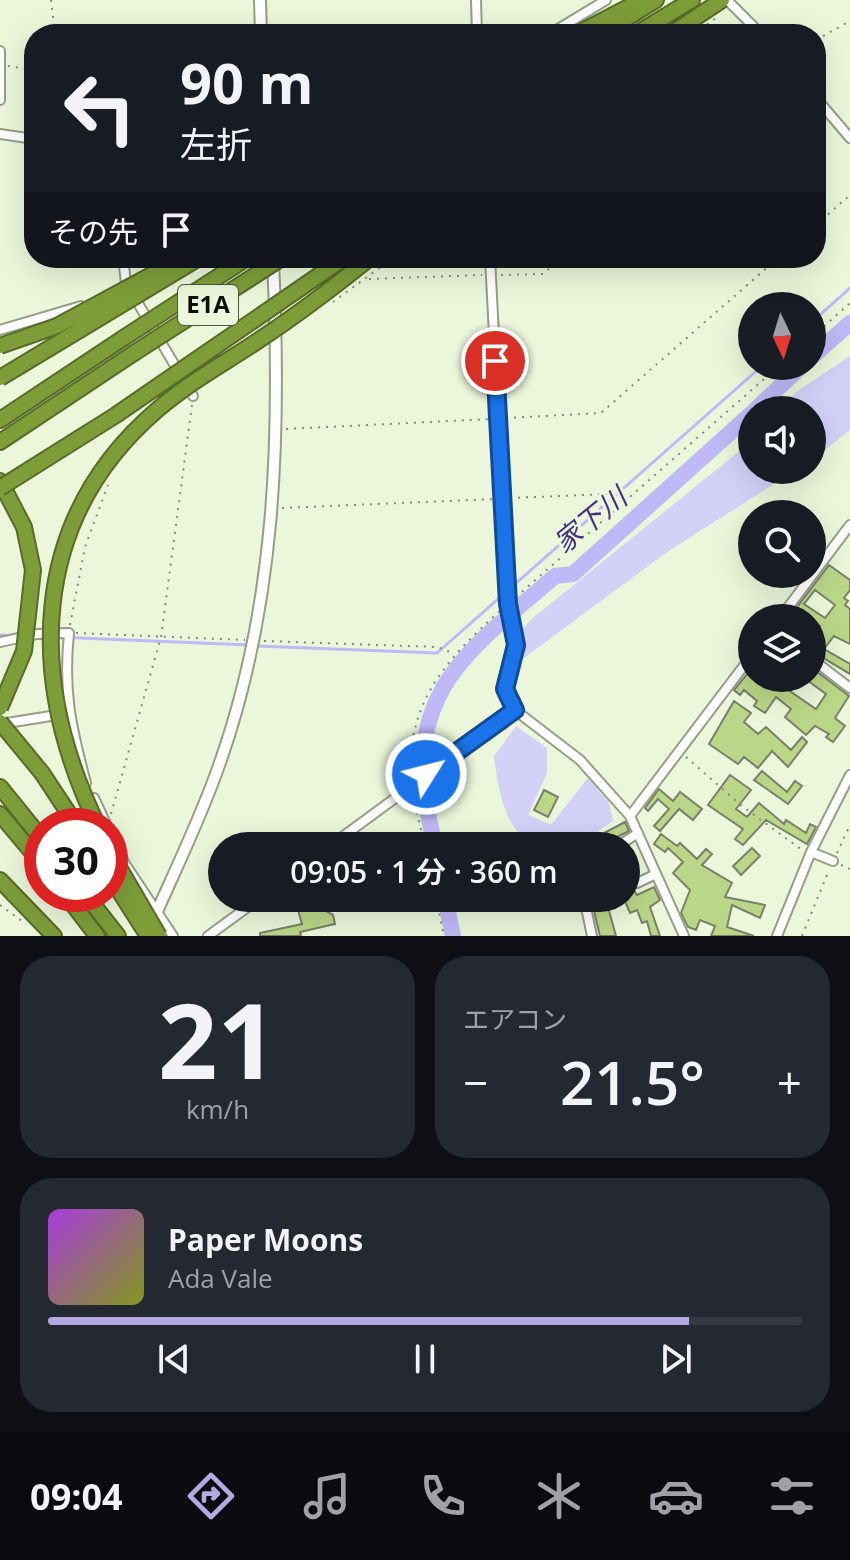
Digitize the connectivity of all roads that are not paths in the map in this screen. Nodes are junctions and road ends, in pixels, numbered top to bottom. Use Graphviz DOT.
graph roads {
  1 [pos="260,0"];
  2 [pos="476,0"];
  3 [pos="606,0"];
  4 [pos="642,0"];
  5 [pos="656,0"];
  6 [pos="692,0"];
  7 [pos="725,0"];
  8 [pos="261,24"];
  9 [pos="477,24"];
  10 [pos="566,24"];
  11 [pos="596,24"];
  12 [pos="617,24"];
  13 [pos="652,24"];
  14 [pos="687,24"];
  15 [pos="753,24"];
  16 [pos="0,51"];
  17 [pos="1,65"];
  18 [pos="0,100"];
  19 [pos="826,110"];
  20 [pos="0,134"];
  21 [pos="24,138"];
  22 [pos="850,138"];
  23 [pos="124,268"];
  24 [pos="152,268"];
  25 [pos="164,268"];
  26 [pos="182,268"];
  27 [pos="232,268"];
  28 [pos="266,268"];
  29 [pos="273,268"];
  30 [pos="329,268"];
  31 [pos="357,268"];
  32 [pos="491,268"];
  33 [pos="126,283"];
  34 [pos="0,330"];
  35 [pos="0,346"];
  36 [pos="0,378"];
  37 [pos="193,396"];
  38 [pos="0,420"];
  39 [pos="3,440"];
  40 [pos="0,481"];
  41 [pos="0,488"];
  42 [pos="850,525"];
  43 [pos="791,604"];
  44 [pos="0,642"];
  45 [pos="826,670"];
  46 [pos="738,673"];
  47 [pos="850,688"];
  48 [pos="0,708"];
  49 [pos="515,710"];
  50 [pos="68,714"];
  51 [pos="0,723"];
  52 [pos="850,775"];
  53 [pos="0,787"];
  54 [pos="65,808"];
  55 [pos="91,808"];
  56 [pos="98,808"];
  57 [pos="0,814"];
  58 [pos="630,816"];
  59 [pos="24,817"];
  60 [pos="349,832"];
  61 [pos="638,832"];
  62 [pos="640,838"];
  63 [pos="24,843"];
  64 [pos="811,852"];
  65 [pos="833,861"];
  66 [pos="128,865"];
  67 [pos="656,874"];
  68 [pos="0,880"];
  69 [pos="640,882"];
  70 [pos="128,883"];
  71 [pos="0,891"];
  72 [pos="128,906"];
  73 [pos="79,912"];
  74 [pos="99,912"];
  75 [pos="241,912"];
  76 [pos="587,912"];
  77 [pos="156,914"];
  78 [pos="93,931"];
  79 [pos="53,936"];
  80 [pos="118,936"];
  81 [pos="147,936"];
  82 [pos="159,936"];
  83 [pos="173,936"];
  84 [pos="208,936"];
  85 [pos="592,936"];
  86 [pos="684,936"];
  87 [pos="777,936"];
  1 -- 8 [label="street"];
  2 -- 9 [label="street"];
  3 -- 10 [label="street"];
  4 -- 11 [label="highway"];
  5 -- 12 [label="highway"];
  6 -- 13 [label="highway"];
  7 -- 14 [label="highway"];
  7 -- 15 [label="street"];
  16 -- 17 [label="street"];
  17 -- 18 [label="street"];
  19 -- 22 [label="street"];
  20 -- 21 [label="street"];
  23 -- 33 [label="street"];
  24 -- 33 [label="street"];
  25 -- 35 [label="highway, bridge"];
  26 -- 36 [label="highway, bridge"];
  27 -- 38 [label="highway, E1A, bridge"];
  28 -- 39 [label="highway, E1A, bridge"];
  29 -- 77 [label="street"];
  30 -- 41 [label="highway, bridge"];
  31 -- 55 [label="highway, bridge"];
  32 -- 49 [label="street"];
  33 -- 34 [label="street"];
  33 -- 37 [label="street"];
  40 -- 48 [label="highway, bridge"];
  42 -- 43 [label="street"];
  44 -- 50 [label="street"];
  45 -- 47 [label="street"];
  46 -- 58 [label="street"];
  49 -- 58 [label="street"];
  49 -- 60 [label="street"];
  50 -- 51 [label="street"];
  50 -- 56 [label="street"];
  51 -- 54 [label="highway, bridge"];
  52 -- 64 [label="street"];
  53 -- 59 [label="highway"];
  57 -- 63 [label="highway"];
  58 -- 61 [label="street"];
  62 -- 67 [label="street"];
  64 -- 65 [label="street"];
  64 -- 87 [label="street"];
  66 -- 77 [label="street"];
  67 -- 69 [label="street"];
  67 -- 86 [label="street"];
  68 -- 79 [label="highway"];
  70 -- 82 [label="highway, bridge"];
  71 -- 79 [label="highway"];
  72 -- 81 [label="highway, bridge"];
  73 -- 78 [label="highway"];
  74 -- 80 [label="highway"];
  75 -- 84 [label="street"];
  76 -- 85 [label="street"];
  77 -- 81 [label="street"];
  77 -- 83 [label="street"];
}
